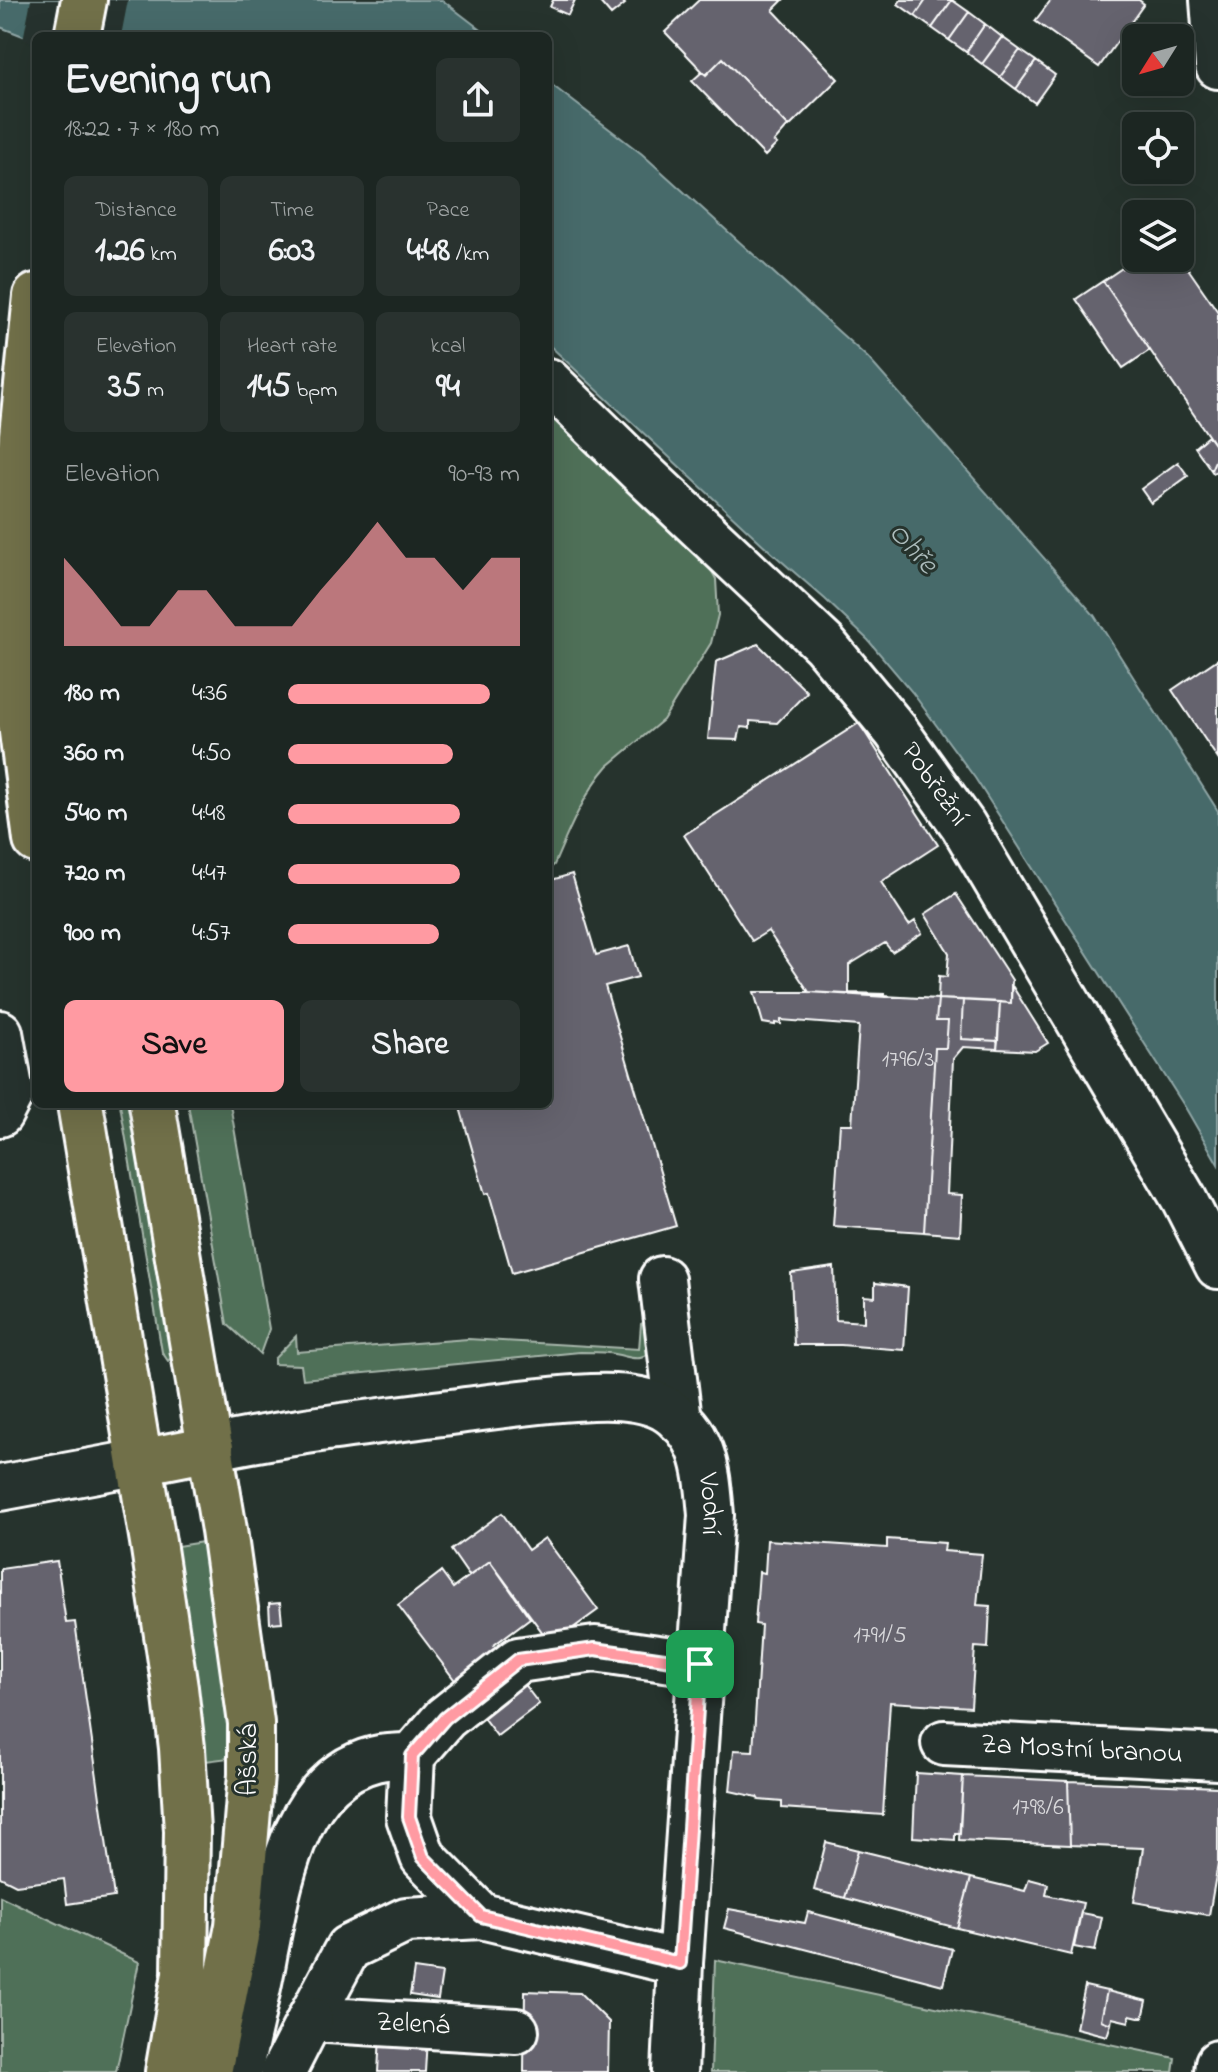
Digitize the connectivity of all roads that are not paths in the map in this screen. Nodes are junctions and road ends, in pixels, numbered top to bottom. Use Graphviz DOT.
graph roads {
  1 [pos="84,0"];
  2 [pos="1213,0"];
  3 [pos="78,32"];
  4 [pos="1218,66"];
  5 [pos="552,385"];
  6 [pos="32,386"];
  7 [pos="32,392"];
  8 [pos="0,429"];
  9 [pos="32,810"];
  10 [pos="0,1033"];
  11 [pos="81,1108"];
  12 [pos="153,1108"];
  13 [pos="0,1114"];
  14 [pos="1218,1266"];
  15 [pos="662,1279"];
  16 [pos="679,1420"];
  17 [pos="211,1448"];
  18 [pos="140,1462"];
  19 [pos="0,1488"];
  20 [pos="700,1664"];
  21 [pos="944,1743"];
  22 [pos="412,1756"];
  23 [pos="1218,1757"];
  24 [pos="481,1916"];
  25 [pos="680,1963"];
  26 [pos="310,2019"];
  27 [pos="516,2031"];
  28 [pos="1218,2063"];
  29 [pos="168,2072"];
  30 [pos="209,2072"];
  31 [pos="239,2072"];
  32 [pos="283,2072"];
  33 [pos="675,2072"];
  34 [pos="1217,2072"];
  1 -- 3 [label="main road"];
  2 -- 4 [label="street"];
  5 -- 14 [label="street, Pobřežní"];
  6 -- 8 [label="street"];
  7 -- 9 [label="main road"];
  10 -- 13 [label="street"];
  11 -- 18 [label="main road"];
  12 -- 17 [label="main road, Ašská"];
  15 -- 16 [label="street"];
  16 -- 17 [label="street, Vodní"];
  16 -- 20 [label="street, Vodní"];
  17 -- 18 [label="main road"];
  17 -- 30 [label="main road, Ašská"];
  18 -- 19 [label="street"];
  18 -- 29 [label="main road"];
  20 -- 22 [label="street"];
  20 -- 25 [label="street, Vodní"];
  21 -- 23 [label="street, Za Mostní branou"];
  22 -- 24 [label="street"];
  22 -- 31 [label="street"];
  24 -- 25 [label="street"];
  24 -- 26 [label="street"];
  25 -- 33 [label="street, Vodní"];
  26 -- 27 [label="street, Zelená"];
  26 -- 32 [label="street"];
  28 -- 34 [label="street"];
}
